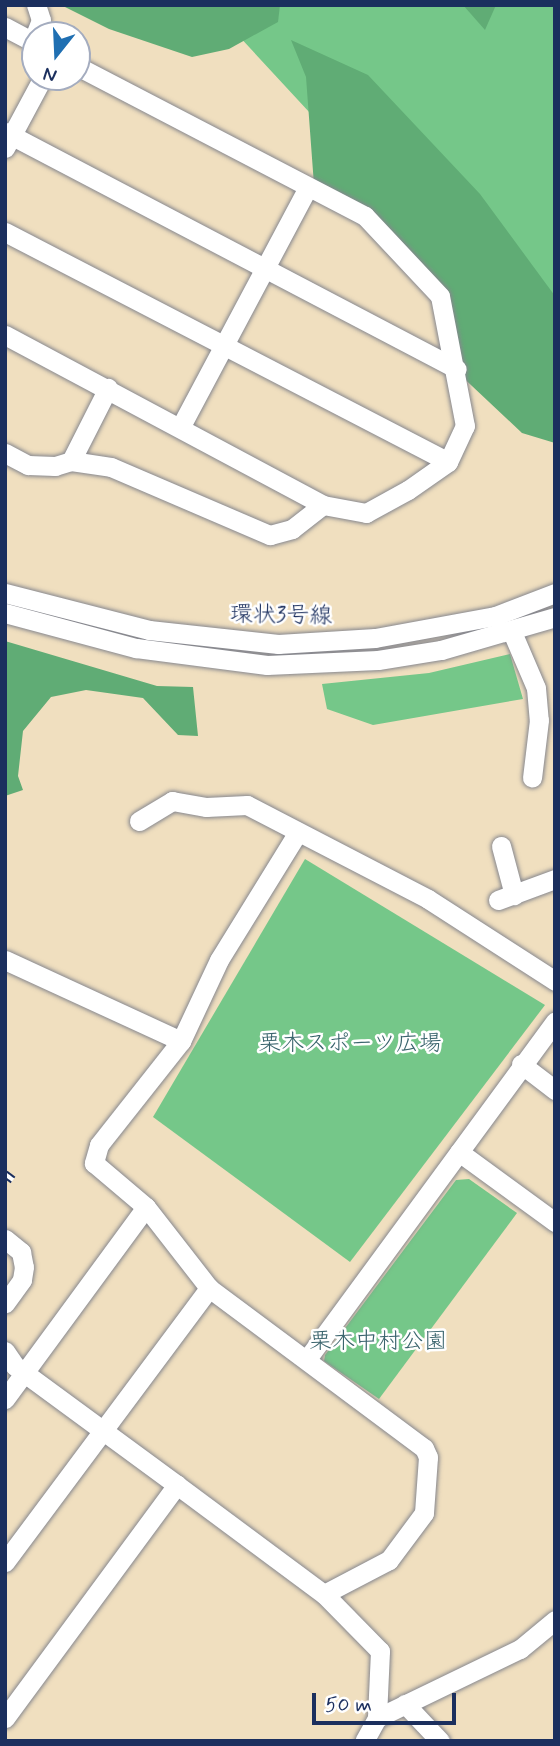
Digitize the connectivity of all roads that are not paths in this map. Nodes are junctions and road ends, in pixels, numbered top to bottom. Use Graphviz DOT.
graph roads {
  1 [pos="91,73"];
  2 [pos="35,91"];
  3 [pos="8,139"];
  4 [pos="307,189"];
  5 [pos="5,232"];
  6 [pos="264,269"];
  7 [pos="5,335"];
  8 [pos="225,346"];
  9 [pos="457,369"];
  10 [pos="108,388"];
  11 [pos="181,426"];
  12 [pos="5,453"];
  13 [pos="71,461"];
  14 [pos="448,462"];
  15 [pos="323,505"];
  16 [pos="5,593"];
  17 [pos="555,593"];
  18 [pos="5,613"];
  19 [pos="555,617"];
  20 [pos="512,632"];
  21 [pos="531,778"];
  22 [pos="139,821"];
  23 [pos="298,832"];
  24 [pos="501,846"];
  25 [pos="555,879"];
  26 [pos="5,960"];
  27 [pos="555,981"];
  28 [pos="555,1021"];
  29 [pos="181,1041"];
  30 [pos="520,1064"];
  31 [pos="555,1090"];
  32 [pos="459,1152"];
  33 [pos="146,1207"];
  34 [pos="555,1222"];
  35 [pos="5,1239"];
  36 [pos="209,1288"];
  37 [pos="5,1303"];
  38 [pos="5,1352"];
  39 [pos="307,1359"];
  40 [pos="24,1373"];
  41 [pos="5,1399"];
  42 [pos="102,1430"];
  43 [pos="177,1485"];
  44 [pos="441,1500"];
  45 [pos="424,1513"];
  46 [pos="5,1562"];
  47 [pos="324,1594"];
  48 [pos="555,1620"];
  49 [pos="405,1704"];
  50 [pos="5,1718"];
  51 [pos="377,1718"];
  52 [pos="364,1741"];
  53 [pos="440,1741"];
  1 -- 4 [label="street"];
  2 -- 3 [label="street"];
  3 -- 6 [label="street"];
  4 -- 6 [label="street"];
  4 -- 9 [label="street"];
  5 -- 8 [label="street"];
  6 -- 8 [label="street"];
  6 -- 9 [label="street"];
  7 -- 10 [label="street"];
  8 -- 11 [label="street"];
  8 -- 14 [label="street"];
  9 -- 14 [label="street"];
  10 -- 11 [label="street"];
  10 -- 13 [label="street"];
  11 -- 15 [label="street"];
  12 -- 13 [label="street"];
  13 -- 15 [label="street"];
  14 -- 15 [label="street"];
  16 -- 17 [label="street, 環状3号線"];
  18 -- 20 [label="street, 環状3号線"];
  19 -- 20 [label="street, 環状3号線"];
  20 -- 21 [label="street"];
  22 -- 23 [label="street"];
  23 -- 27 [label="street"];
  23 -- 29 [label="street"];
  24 -- 25 [label="street"];
  26 -- 29 [label="street"];
  28 -- 30 [label="street"];
  29 -- 33 [label="street"];
  30 -- 31 [label="street"];
  30 -- 32 [label="street"];
  32 -- 34 [label="street"];
  32 -- 39 [label="street"];
  33 -- 36 [label="street"];
  33 -- 40 [label="street"];
  35 -- 37 [label="street"];
  36 -- 39 [label="street"];
  36 -- 42 [label="street"];
  38 -- 40 [label="street"];
  39 -- 45 [label="street"];
  40 -- 41 [label="street"];
  40 -- 42 [label="street"];
  42 -- 43 [label="street"];
  42 -- 46 [label="street"];
  43 -- 47 [label="street"];
  43 -- 50 [label="street"];
  44 -- 45 [label="street"];
  45 -- 47 [label="street"];
  47 -- 51 [label="street"];
  48 -- 49 [label="street"];
  49 -- 51 [label="street"];
  49 -- 53 [label="street"];
  51 -- 52 [label="street"];
}
